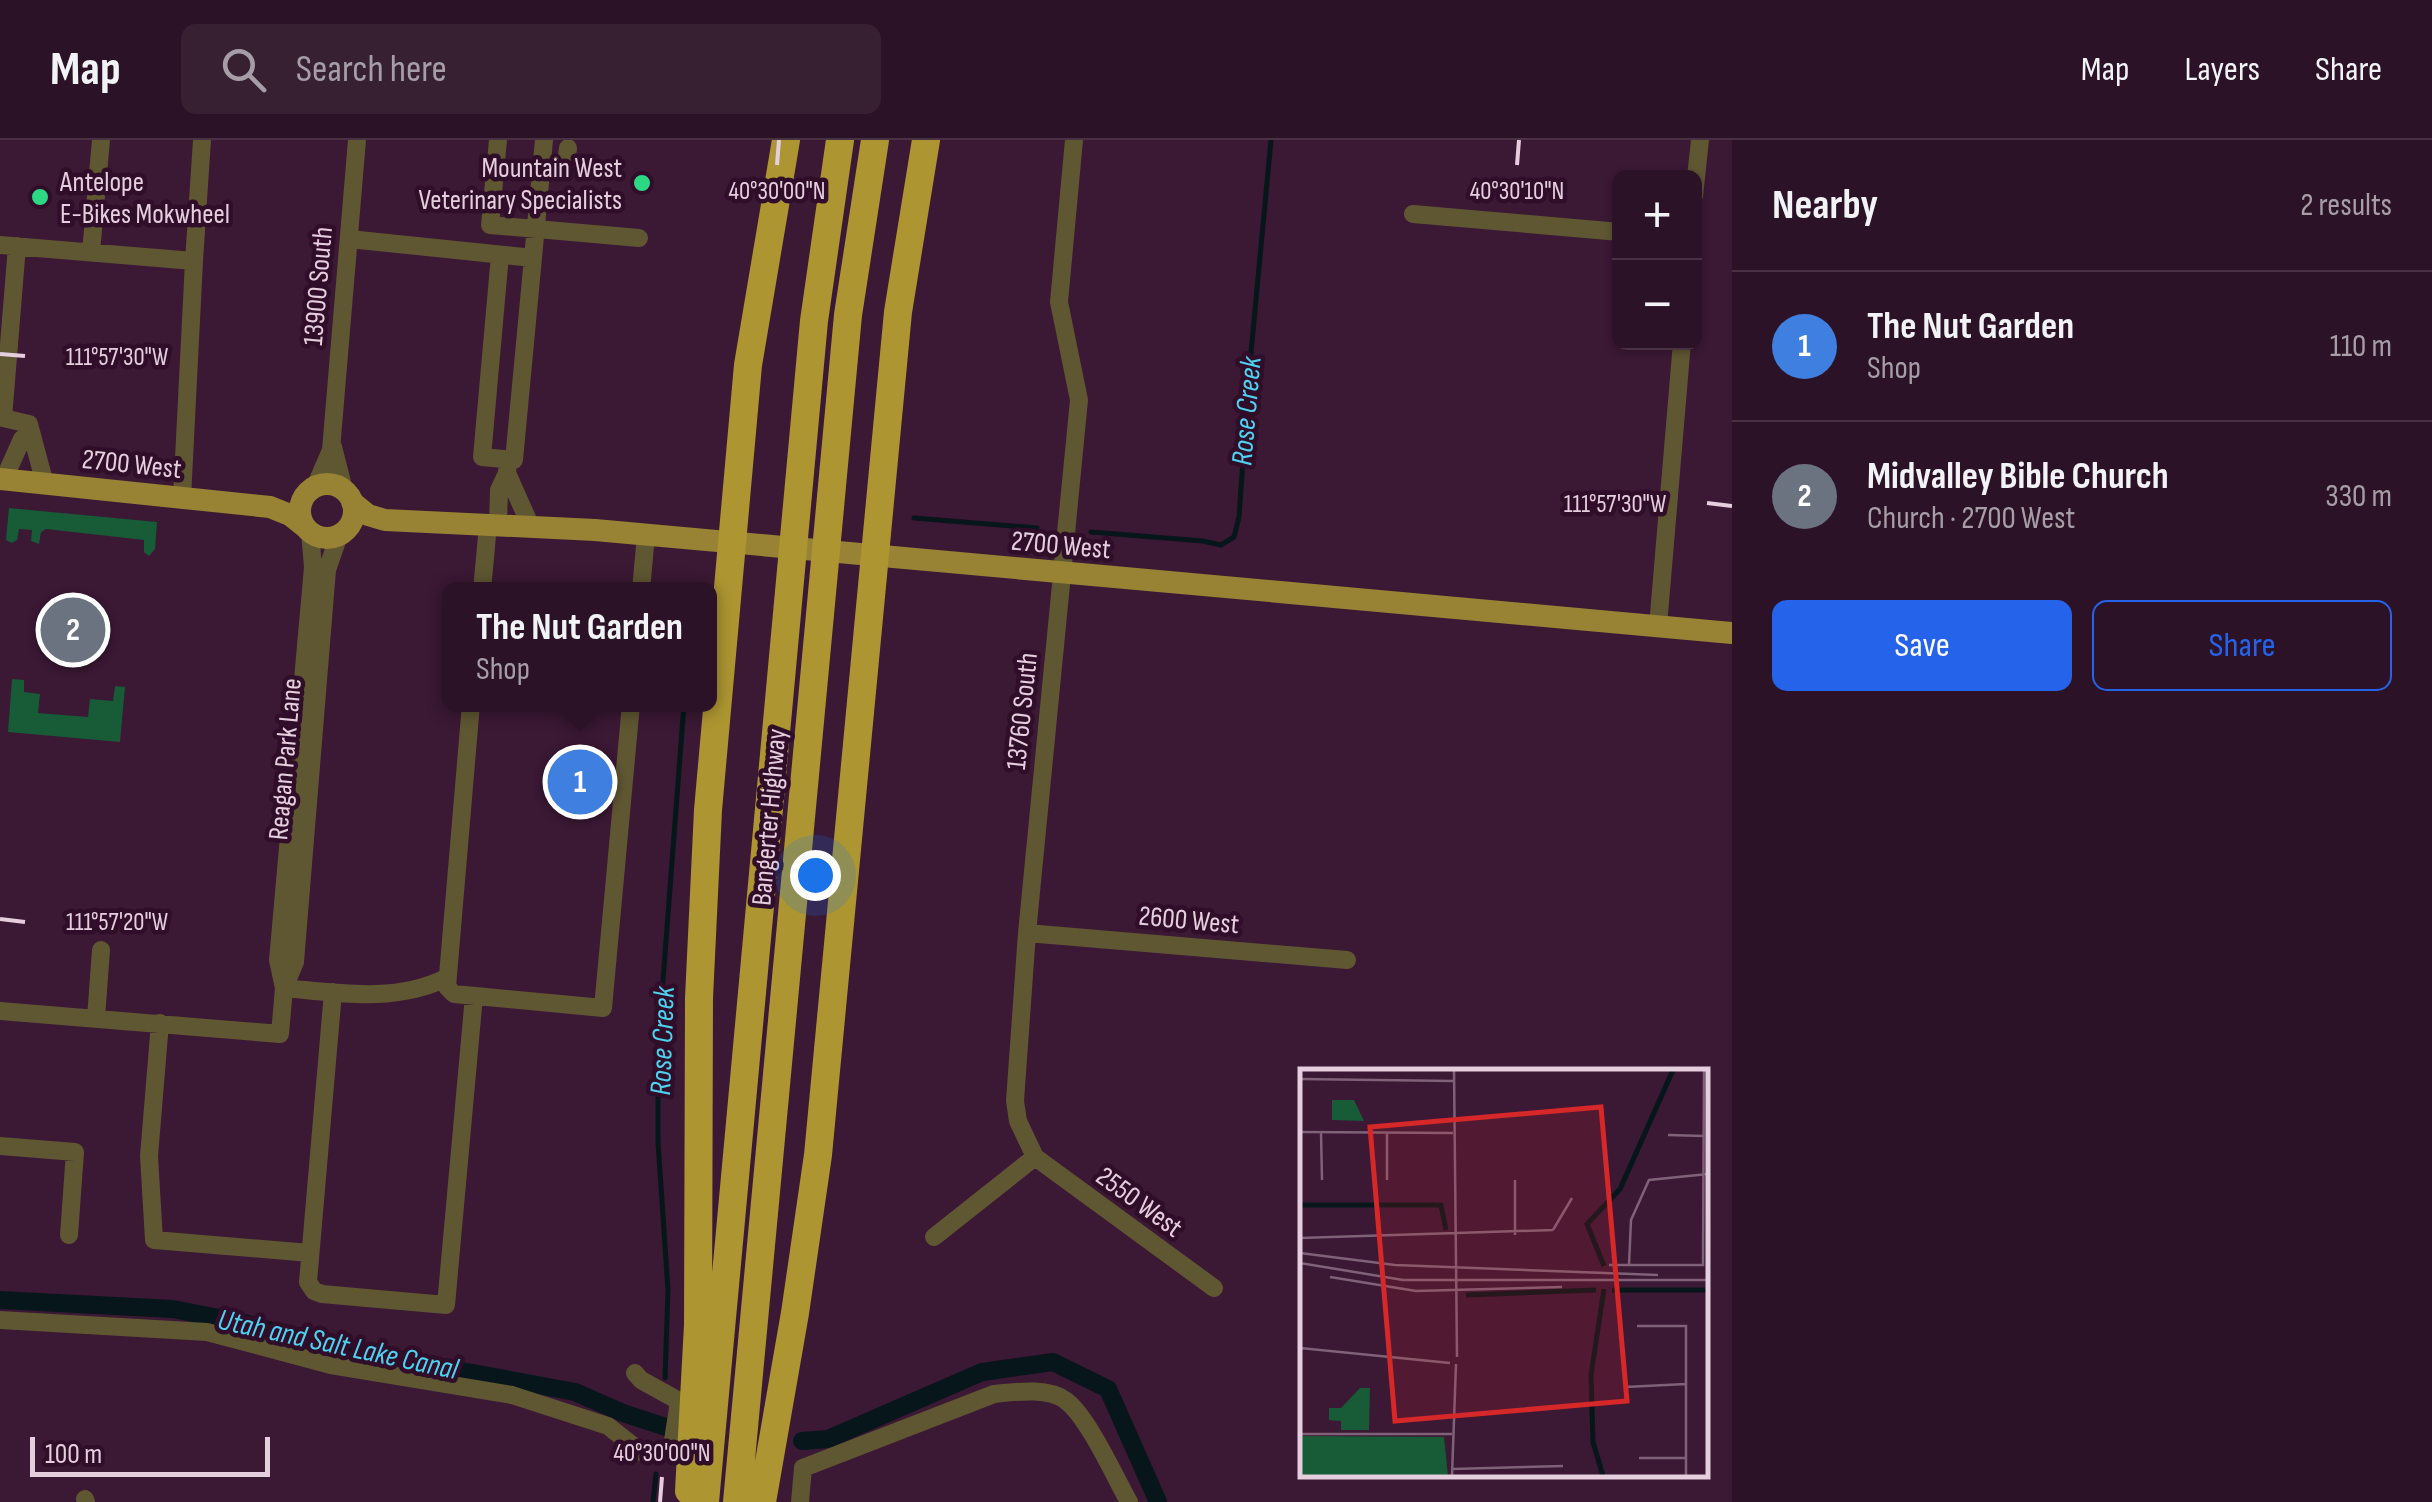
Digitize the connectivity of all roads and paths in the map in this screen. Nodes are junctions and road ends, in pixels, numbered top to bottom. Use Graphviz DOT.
graph roads {
  1 [pos="101,140"];
  2 [pos="202,140"];
  3 [pos="357,140"];
  4 [pos="498,140"];
  5 [pos="544,140"];
  6 [pos="786,140"];
  7 [pos="840,140"];
  8 [pos="875,140"];
  9 [pos="926,140"];
  10 [pos="1074,140"];
  11 [pos="1700,140"];
  12 [pos="568,148"];
  13 [pos="1697,170"];
  14 [pos="541,173"];
  15 [pos="1412,214"];
  16 [pos="536,229"];
  17 [pos="1612,231"];
  18 [pos="639,238"];
  19 [pos="349,239"];
  20 [pos="8,246"];
  21 [pos="91,252"];
  22 [pos="500,254"];
  23 [pos="533,258"];
  24 [pos="194,261"];
  25 [pos="6,310"];
  26 [pos="1681,350"];
  27 [pos="2,418"];
  28 [pos="29,433"];
  29 [pos="332,436"];
  30 [pos="508,466"];
  31 [pos="2,479"];
  32 [pos="44,484"];
  33 [pos="311,489"];
  34 [pos="348,496"];
  35 [pos="182,498"];
  36 [pos="258,506"];
  37 [pos="385,520"];
  38 [pos="493,525"];
  39 [pos="531,527"];
  40 [pos="307,530"];
  41 [pos="342,533"];
  42 [pos="646,534"];
  43 [pos="732,542"];
  44 [pos="876,556"];
  45 [pos="1062,574"];
  46 [pos="483,582"];
  47 [pos="642,582"];
  48 [pos="1658,626"];
  49 [pos="1732,633"];
  50 [pos="717,710"];
  51 [pos="470,712"];
  52 [pos="630,712"];
  53 [pos="717,712"];
  54 [pos="1027,933"];
  55 [pos="101,950"];
  56 [pos="1347,960"];
  57 [pos="446,978"];
  58 [pos="284,988"];
  59 [pos="333,992"];
  60 [pos="474,996"];
  61 [pos="0,1010"];
  62 [pos="96,1018"];
  63 [pos="160,1023"];
  64 [pos="0,1146"];
  65 [pos="1036,1157"];
  66 [pos="69,1235"];
  67 [pos="934,1237"];
  68 [pos="310,1254"];
  69 [pos="1214,1288"];
  70 [pos="0,1320"];
  71 [pos="636,1373"];
  72 [pos="688,1502"];
  73 [pos="705,1502"];
  74 [pos="736,1502"];
  75 [pos="762,1502"];
  76 [pos="800,1502"];
  77 [pos="1129,1502"];
  1 -- 21 [label="street"];
  2 -- 24 [label="street"];
  3 -- 19 [label="street, 13900 South"];
  4 -- 16 [label="street"];
  5 -- 14 [label="street"];
  6 -- 43 [label="highway"];
  7 -- 73 [label="highway, Bangerter Highway"];
  8 -- 74 [label="highway, Bangerter Highway"];
  9 -- 44 [label="highway"];
  10 -- 45 [label="street, 13760 South"];
  11 -- 13 [label="street"];
  12 -- 14 [label="street"];
  14 -- 16 [label="street"];
  15 -- 17 [label="street"];
  16 -- 18 [label="street"];
  16 -- 23 [label="street"];
  19 -- 22 [label="street"];
  19 -- 29 [label="street, 13900 South"];
  20 -- 21 [label="street"];
  20 -- 25 [label="street"];
  21 -- 24 [label="street"];
  22 -- 23 [label="street"];
  22 -- 30 [label="street"];
  23 -- 30 [label="street"];
  24 -- 35 [label="street"];
  25 -- 27 [label="street"];
  26 -- 48 [label="street"];
  27 -- 28 [label="street"];
  28 -- 31 [label="street"];
  28 -- 32 [label="street"];
  29 -- 33 [label="street, 13900 South"];
  29 -- 34 [label="street, 13900 South"];
  30 -- 38 [label="street"];
  30 -- 39 [label="street"];
  31 -- 32 [label="main road, 2700 West"];
  32 -- 35 [label="main road, 2700 West"];
  33 -- 34 [label="main road"];
  33 -- 36 [label="main road, 2700 West"];
  33 -- 40 [label="main road"];
  34 -- 37 [label="main road, 2700 West"];
  34 -- 41 [label="main road"];
  35 -- 36 [label="main road, 2700 West"];
  36 -- 40 [label="main road, 2700 West"];
  37 -- 38 [label="main road, 2700 West"];
  37 -- 41 [label="main road, 2700 West"];
  38 -- 39 [label="main road, 2700 West"];
  38 -- 46 [label="street"];
  39 -- 42 [label="main road, 2700 West"];
  40 -- 41 [label="main road"];
  40 -- 58 [label="street, Reagan Park Lane"];
  41 -- 58 [label="street, Reagan Park Lane"];
  42 -- 43 [label="main road, 2700 West"];
  42 -- 47 [label="street"];
  43 -- 44 [label="main road, 2700 West"];
  43 -- 50 [label="highway"];
  44 -- 45 [label="main road, 2700 West"];
  44 -- 75 [label="highway"];
  45 -- 48 [label="main road, 2700 West"];
  45 -- 54 [label="street, 13760 South"];
  48 -- 49 [label="main road, 2700 West"];
  51 -- 57 [label="street"];
  52 -- 60 [label="street"];
  53 -- 72 [label="highway"];
  54 -- 56 [label="street, 2600 West"];
  54 -- 65 [label="street, 13760 South"];
  55 -- 62 [label="street"];
  57 -- 59 [label="street"];
  57 -- 60 [label="street"];
  58 -- 59 [label="street"];
  58 -- 63 [label="street, Reagan Park Lane"];
  59 -- 68 [label="street"];
  60 -- 68 [label="street"];
  61 -- 62 [label="street, Reagan Park Lane"];
  62 -- 63 [label="street, Reagan Park Lane"];
  63 -- 68 [label="street"];
  64 -- 66 [label="street"];
  65 -- 67 [label="street"];
  65 -- 69 [label="street, 2550 West"];
  70 -- 71 [label="street"];
  76 -- 77 [label="street"];
}
